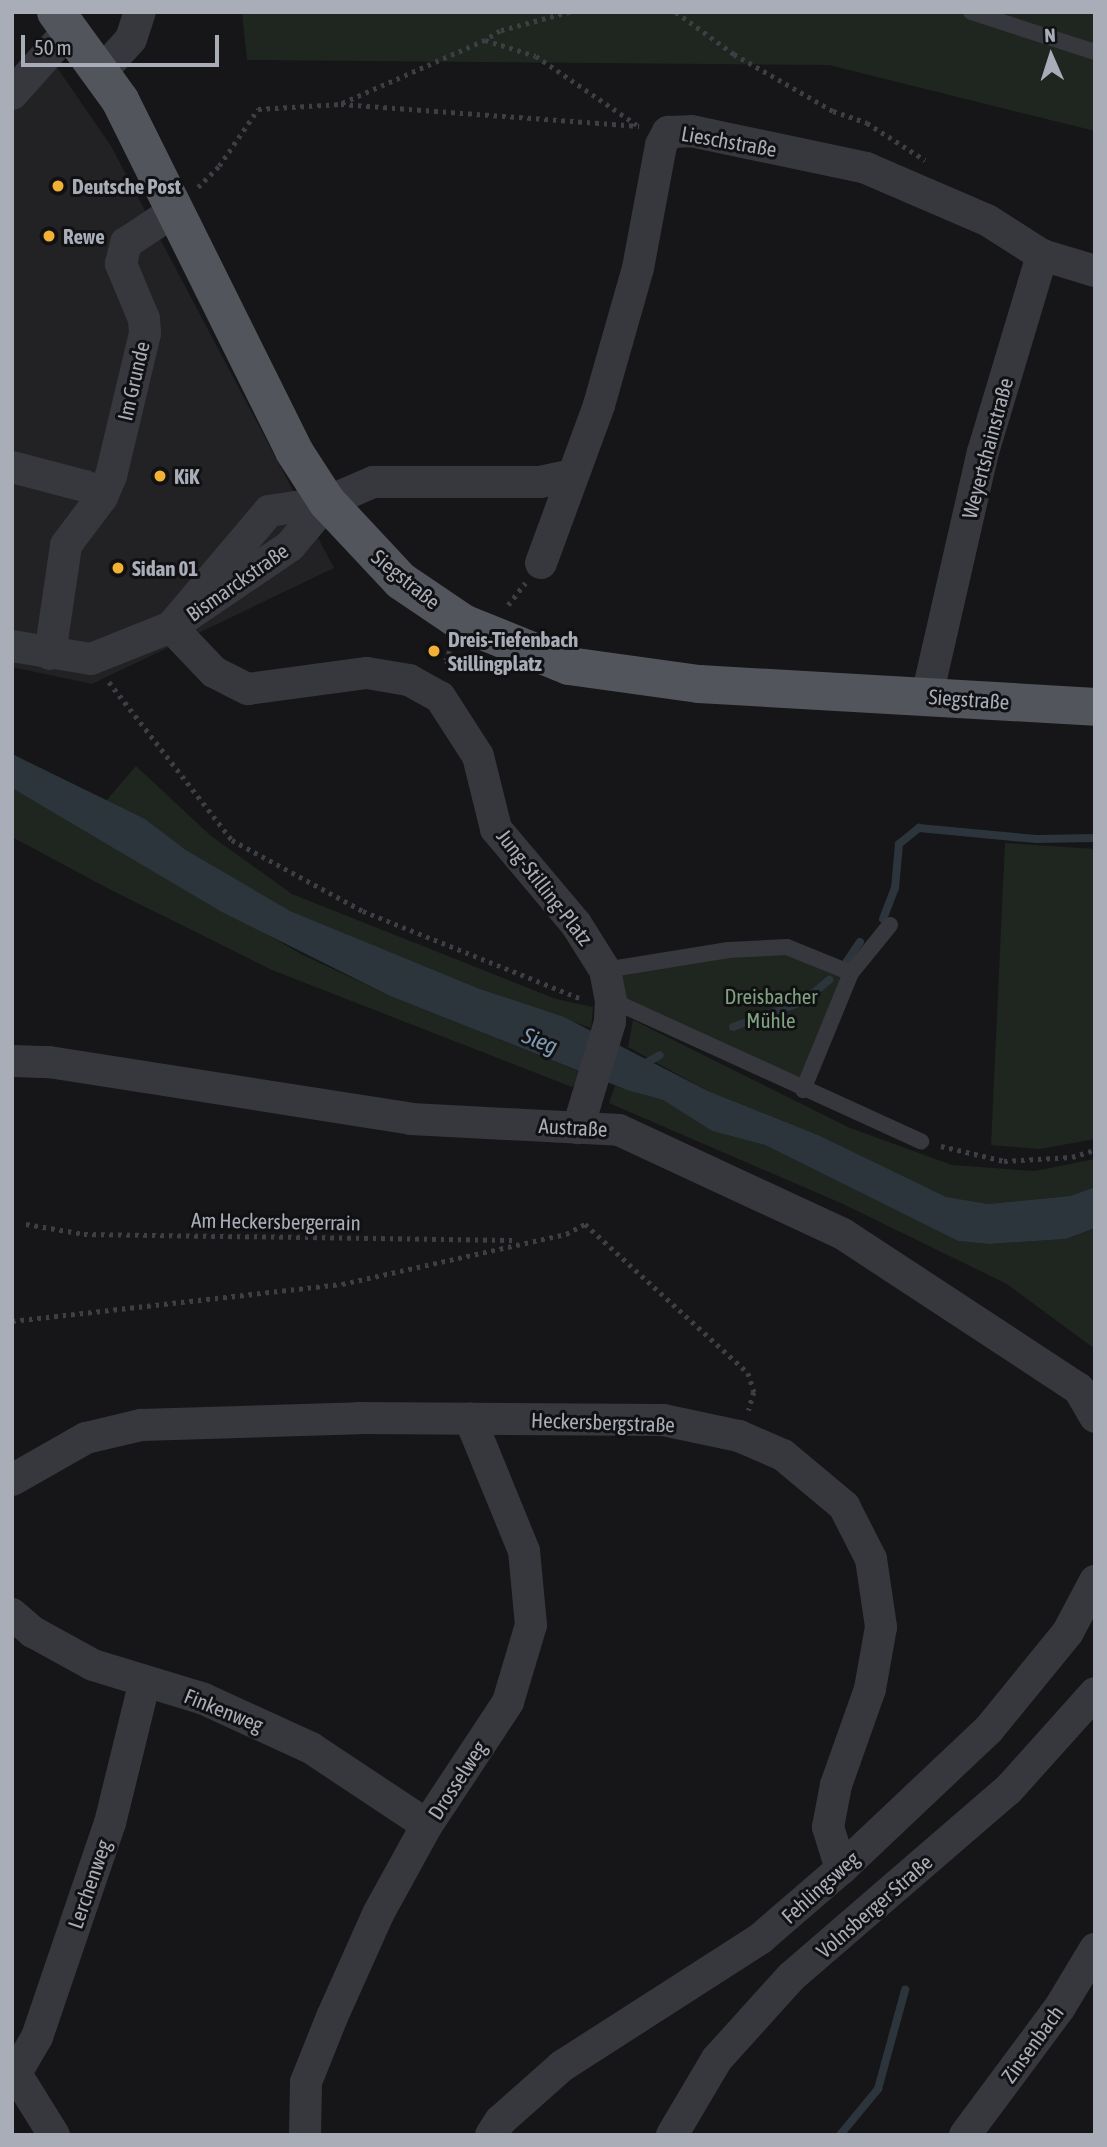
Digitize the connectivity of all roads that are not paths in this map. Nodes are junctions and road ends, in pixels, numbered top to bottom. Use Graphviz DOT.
graph roads {
  1 [pos="140,12"];
  2 [pos="971,12"];
  3 [pos="63,20"];
  4 [pos="1095,52"];
  5 [pos="102,71"];
  6 [pos="12,94"];
  7 [pos="176,210"];
  8 [pos="1042,255"];
  9 [pos="1095,271"];
  10 [pos="12,467"];
  11 [pos="569,476"];
  12 [pos="102,497"];
  13 [pos="327,502"];
  14 [pos="541,563"];
  15 [pos="171,627"];
  16 [pos="12,646"];
  17 [pos="50,654"];
  18 [pos="927,696"];
  19 [pos="1095,707"];
  20 [pos="890,925"];
  21 [pos="851,973"];
  22 [pos="609,997"];
  23 [pos="12,1061"];
  24 [pos="803,1090"];
  25 [pos="578,1128"];
  26 [pos="921,1142"];
  27 [pos="1095,1417"];
  28 [pos="470,1419"];
  29 [pos="12,1480"];
  30 [pos="1095,1581"];
  31 [pos="12,1614"];
  32 [pos="145,1681"];
  33 [pos="1095,1693"];
  34 [pos="427,1825"];
  35 [pos="841,1870"];
  36 [pos="1095,1949"];
  37 [pos="14,2077"];
  38 [pos="54,2135"];
  39 [pos="305,2135"];
  40 [pos="491,2135"];
  41 [pos="672,2135"];
  42 [pos="965,2135"];
  1 -- 5 [label="street"];
  2 -- 4 [label="lane"];
  3 -- 5 [label="main road, Siegstraße"];
  3 -- 6 [label="street"];
  5 -- 7 [label="main road, Siegstraße"];
  7 -- 12 [label="street, Im Grunde"];
  7 -- 13 [label="main road, Siegstraße"];
  8 -- 9 [label="street"];
  8 -- 11 [label="street, Lieschstraße"];
  8 -- 18 [label="street, Weyertshainstraße"];
  10 -- 12 [label="street"];
  11 -- 13 [label="street"];
  11 -- 14 [label="street, Lieschstraße"];
  12 -- 17 [label="street, Im Grunde"];
  13 -- 15 [label="street, Bismarckstraße"];
  13 -- 18 [label="main road, Siegstraße"];
  15 -- 17 [label="street, Bismarckstraße"];
  15 -- 22 [label="street, Jung-Stilling-Platz"];
  16 -- 17 [label="street, Bismarckstraße"];
  18 -- 19 [label="main road, Siegstraße"];
  20 -- 21 [label="lane"];
  21 -- 22 [label="lane"];
  21 -- 24 [label="lane"];
  22 -- 24 [label="lane"];
  22 -- 25 [label="street"];
  23 -- 25 [label="street, Austraße"];
  24 -- 26 [label="lane"];
  25 -- 27 [label="street, Austraße"];
  28 -- 29 [label="street, Heckersbergstraße"];
  28 -- 34 [label="street, Drosselweg"];
  28 -- 35 [label="street, Heckersbergstraße"];
  30 -- 35 [label="street, Fehlingsweg"];
  31 -- 32 [label="street, Finkenweg"];
  32 -- 34 [label="street, Finkenweg"];
  32 -- 37 [label="street, Lerchenweg"];
  33 -- 41 [label="street, Volnsberger Straße"];
  34 -- 39 [label="street, Drosselweg"];
  35 -- 40 [label="street, Fehlingsweg"];
  36 -- 42 [label="street, Zinsenbach"];
  37 -- 38 [label="street"];
}
